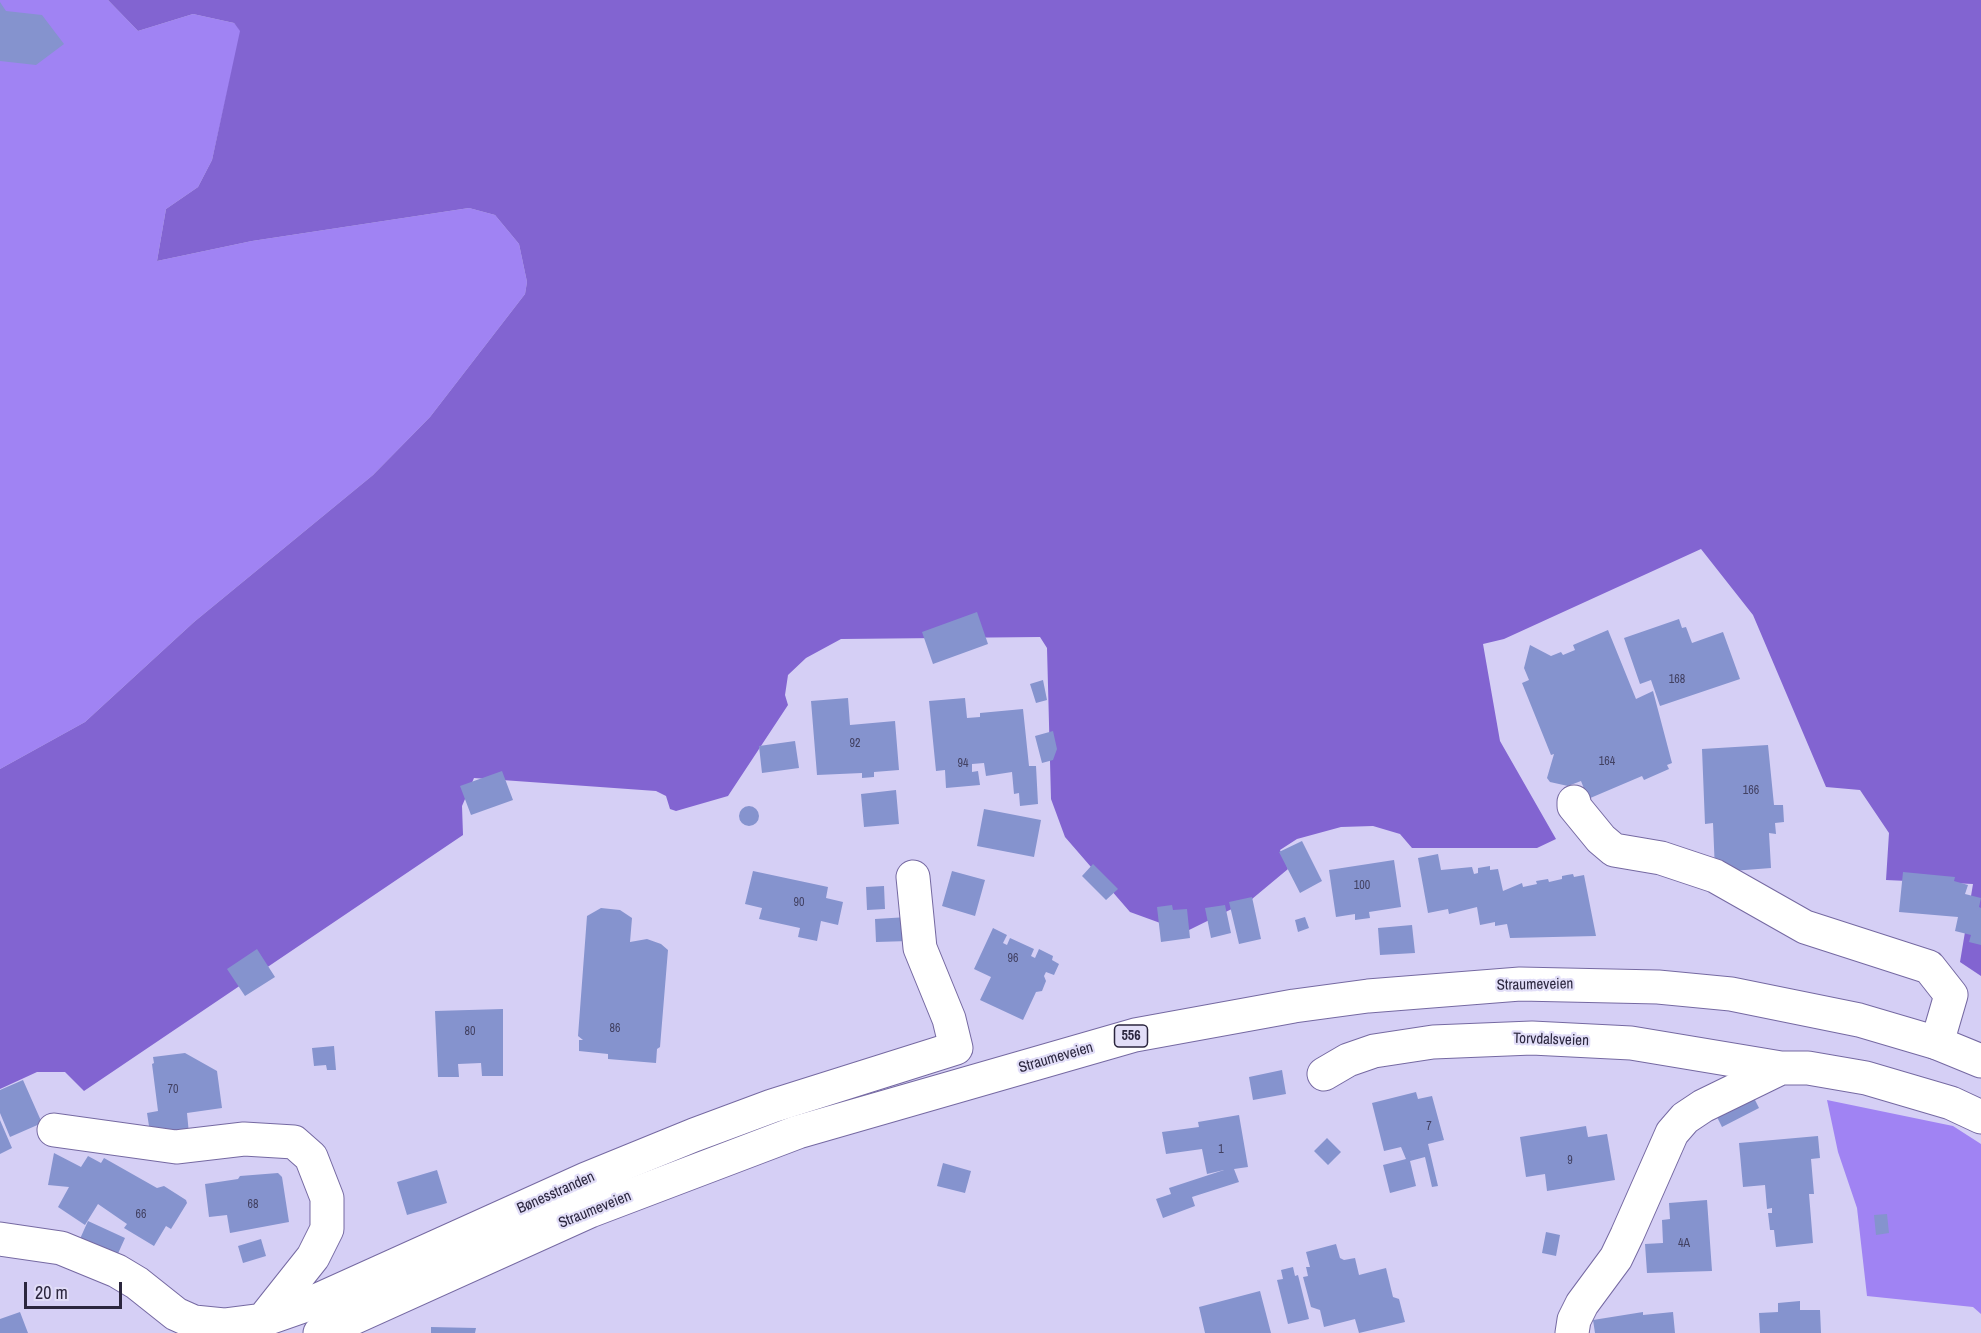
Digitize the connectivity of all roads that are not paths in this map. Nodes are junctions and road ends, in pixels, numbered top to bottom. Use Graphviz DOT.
graph roads {
  1 [pos="1574,802"];
  2 [pos="913,877"];
  3 [pos="1937,1042"];
  4 [pos="1981,1061"];
  5 [pos="1781,1068"];
  6 [pos="1324,1074"];
  7 [pos="1981,1117"];
  8 [pos="54,1130"];
  9 [pos="0,1239"];
  10 [pos="263,1320"];
  11 [pos="321,1333"];
  12 [pos="1572,1333"];
  1 -- 3 [label="street"];
  2 -- 10 [label="street, Bønesstranden"];
  3 -- 4 [label="street, Straumeveien / 556"];
  3 -- 11 [label="street, Straumeveien / 556"];
  5 -- 6 [label="street, Torvdalsveien"];
  5 -- 7 [label="street, Torvdalsveien"];
  5 -- 12 [label="street, Torvdalsveien"];
  8 -- 10 [label="street"];
  9 -- 10 [label="street, Bønesstranden"];
}
